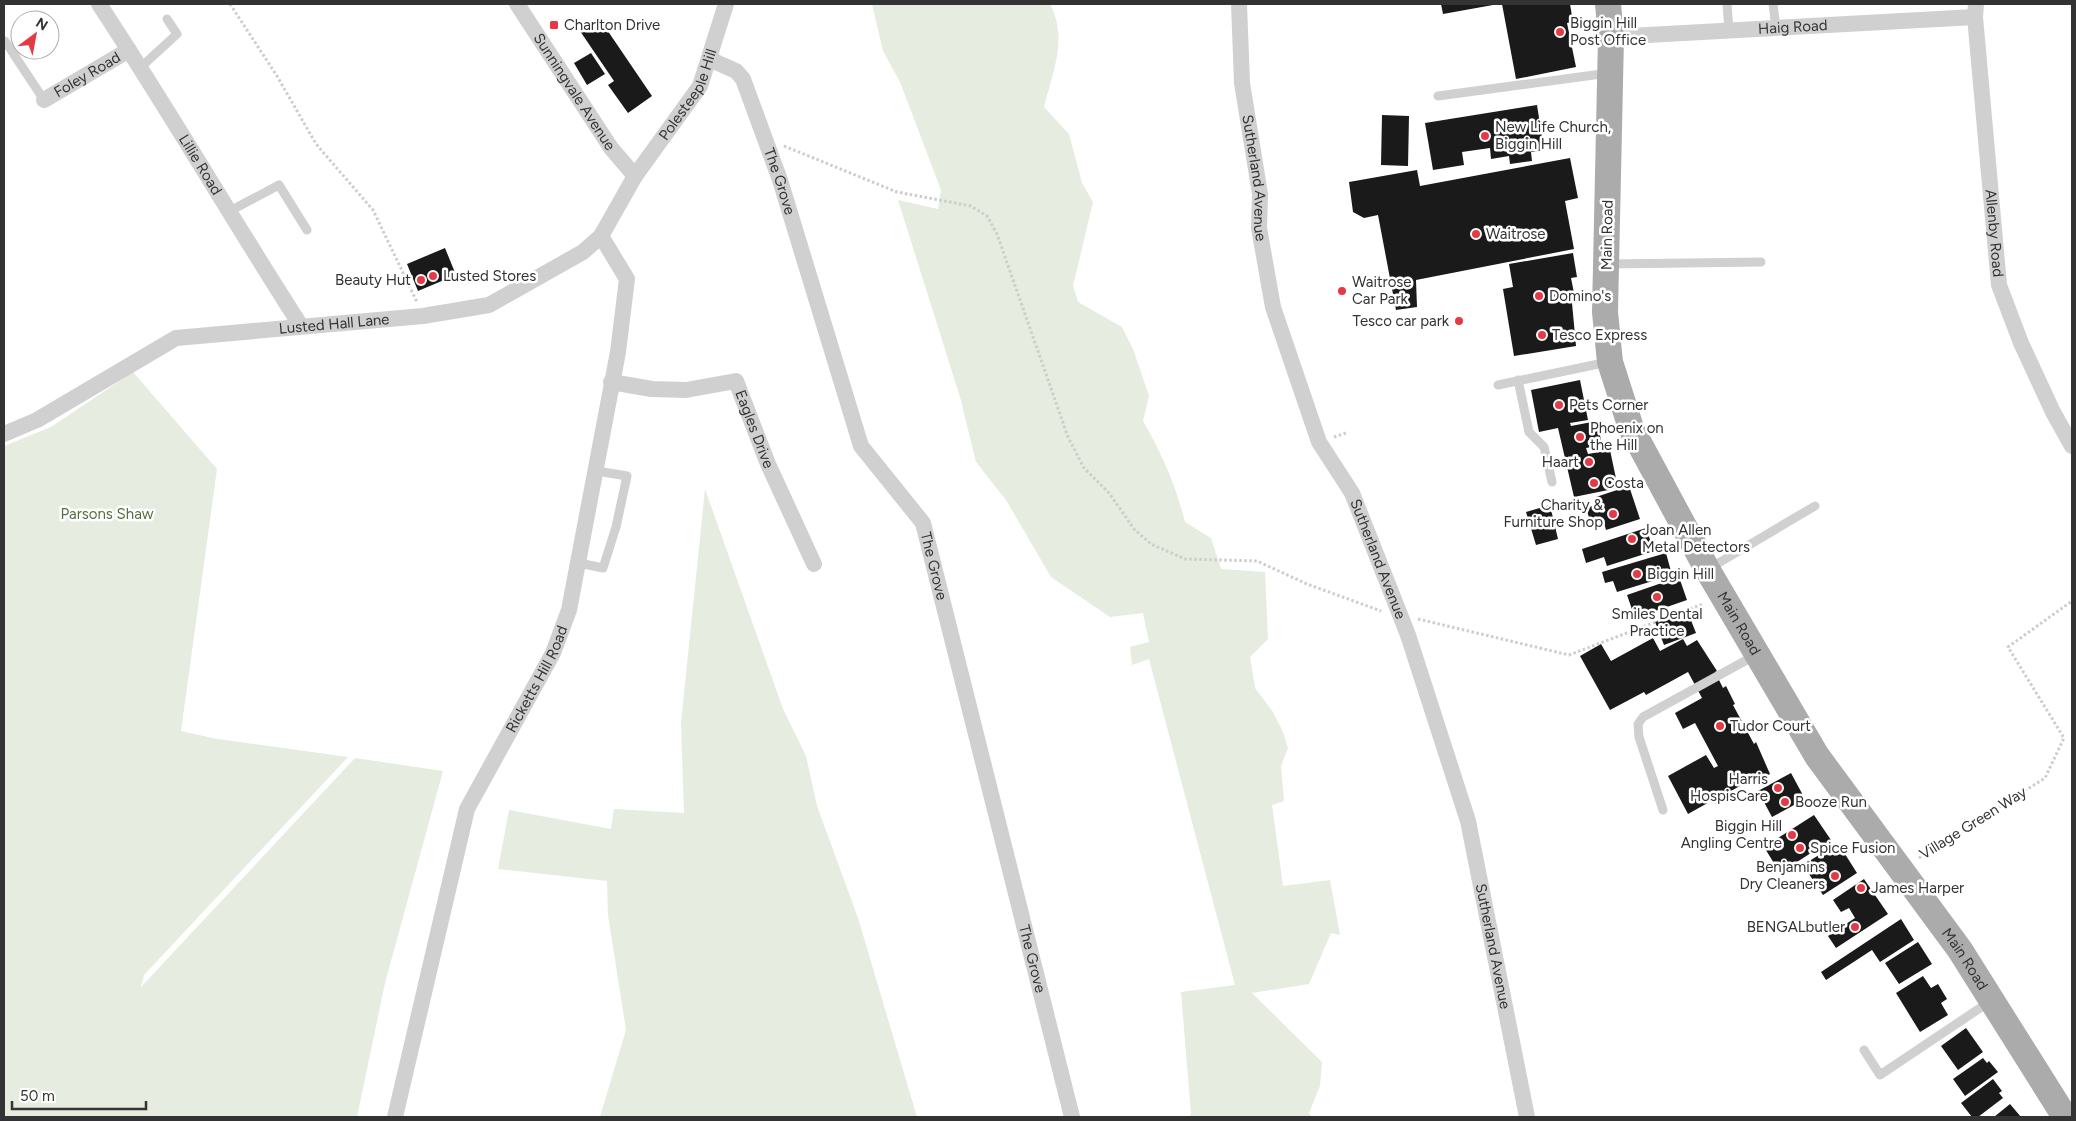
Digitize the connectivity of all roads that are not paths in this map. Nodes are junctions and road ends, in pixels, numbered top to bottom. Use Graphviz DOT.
graph roads {
  1 [pos="99,4"];
  2 [pos="518,4"];
  3 [pos="726,4"];
  4 [pos="1239,4"];
  5 [pos="1608,4"];
  6 [pos="1728,4"];
  7 [pos="1773,4"];
  8 [pos="1975,10"];
  9 [pos="167,19"];
  10 [pos="1776,28"];
  11 [pos="1729,30"];
  12 [pos="1611,37"];
  13 [pos="5,42"];
  14 [pos="129,50"];
  15 [pos="709,59"];
  16 [pos="141,67"];
  17 [pos="1609,73"];
  18 [pos="1438,96"];
  19 [pos="44,100"];
  20 [pos="635,176"];
  21 [pos="228,212"];
  22 [pos="307,230"];
  23 [pos="601,236"];
  24 [pos="1762,262"];
  25 [pos="1606,264"];
  26 [pos="300,326"];
  27 [pos="1610,362"];
  28 [pos="1518,380"];
  29 [pos="611,382"];
  30 [pos="1498,385"];
  31 [pos="4,434"];
  32 [pos="2072,446"];
  33 [pos="597,470"];
  34 [pos="1552,482"];
  35 [pos="1814,506"];
  36 [pos="578,563"];
  37 [pos="814,564"];
  38 [pos="1707,569"];
  39 [pos="1757,655"];
  40 [pos="1663,810"];
  41 [pos="1992,1000"];
  42 [pos="1864,1050"];
  43 [pos="395,1117"];
  44 [pos="1072,1117"];
  45 [pos="1527,1117"];
  46 [pos="2065,1117"];
  1 -- 14 [label="street, Lillie Road"];
  2 -- 20 [label="street, Sunningvale Avenue"];
  3 -- 15 [label="street, Polesteeple Hill"];
  4 -- 45 [label="street, Sutherland Avenue"];
  5 -- 12 [label="main road, Main Road"];
  6 -- 11 [label="lane"];
  7 -- 10 [label="lane"];
  8 -- 10 [label="street, Haig Road"];
  8 -- 32 [label="street, Allenby Road"];
  9 -- 16 [label="lane"];
  10 -- 11 [label="street, Haig Road"];
  11 -- 12 [label="street, Haig Road"];
  12 -- 17 [label="main road, Main Road"];
  13 -- 19 [label="lane"];
  14 -- 16 [label="street, Lillie Road"];
  14 -- 19 [label="street, Foley Road"];
  15 -- 20 [label="street, Polesteeple Hill"];
  15 -- 44 [label="street, The Grove"];
  16 -- 21 [label="street, Lillie Road"];
  17 -- 18 [label="lane"];
  17 -- 25 [label="main road, Main Road"];
  20 -- 23 [label="street, Lusted Hall Lane"];
  21 -- 22 [label="lane"];
  21 -- 26 [label="street, Lillie Road"];
  23 -- 26 [label="street, Lusted Hall Lane"];
  23 -- 29 [label="street, Ricketts Hill Road"];
  24 -- 25 [label="lane"];
  25 -- 27 [label="main road, Main Road"];
  26 -- 31 [label="street, Lusted Hall Lane"];
  27 -- 28 [label="lane"];
  27 -- 38 [label="main road, Main Road"];
  28 -- 30 [label="lane"];
  28 -- 34 [label="lane"];
  29 -- 33 [label="street, Ricketts Hill Road"];
  29 -- 37 [label="street, Eagles Drive"];
  33 -- 36 [label="street, Ricketts Hill Road"];
  33 -- 36 [label="lane"];
  35 -- 38 [label="lane"];
  36 -- 43 [label="street, Ricketts Hill Road"];
  38 -- 39 [label="main road, Main Road"];
  39 -- 40 [label="lane"];
  39 -- 41 [label="main road, Main Road"];
  41 -- 42 [label="lane"];
  41 -- 46 [label="main road, Main Road"];
}
